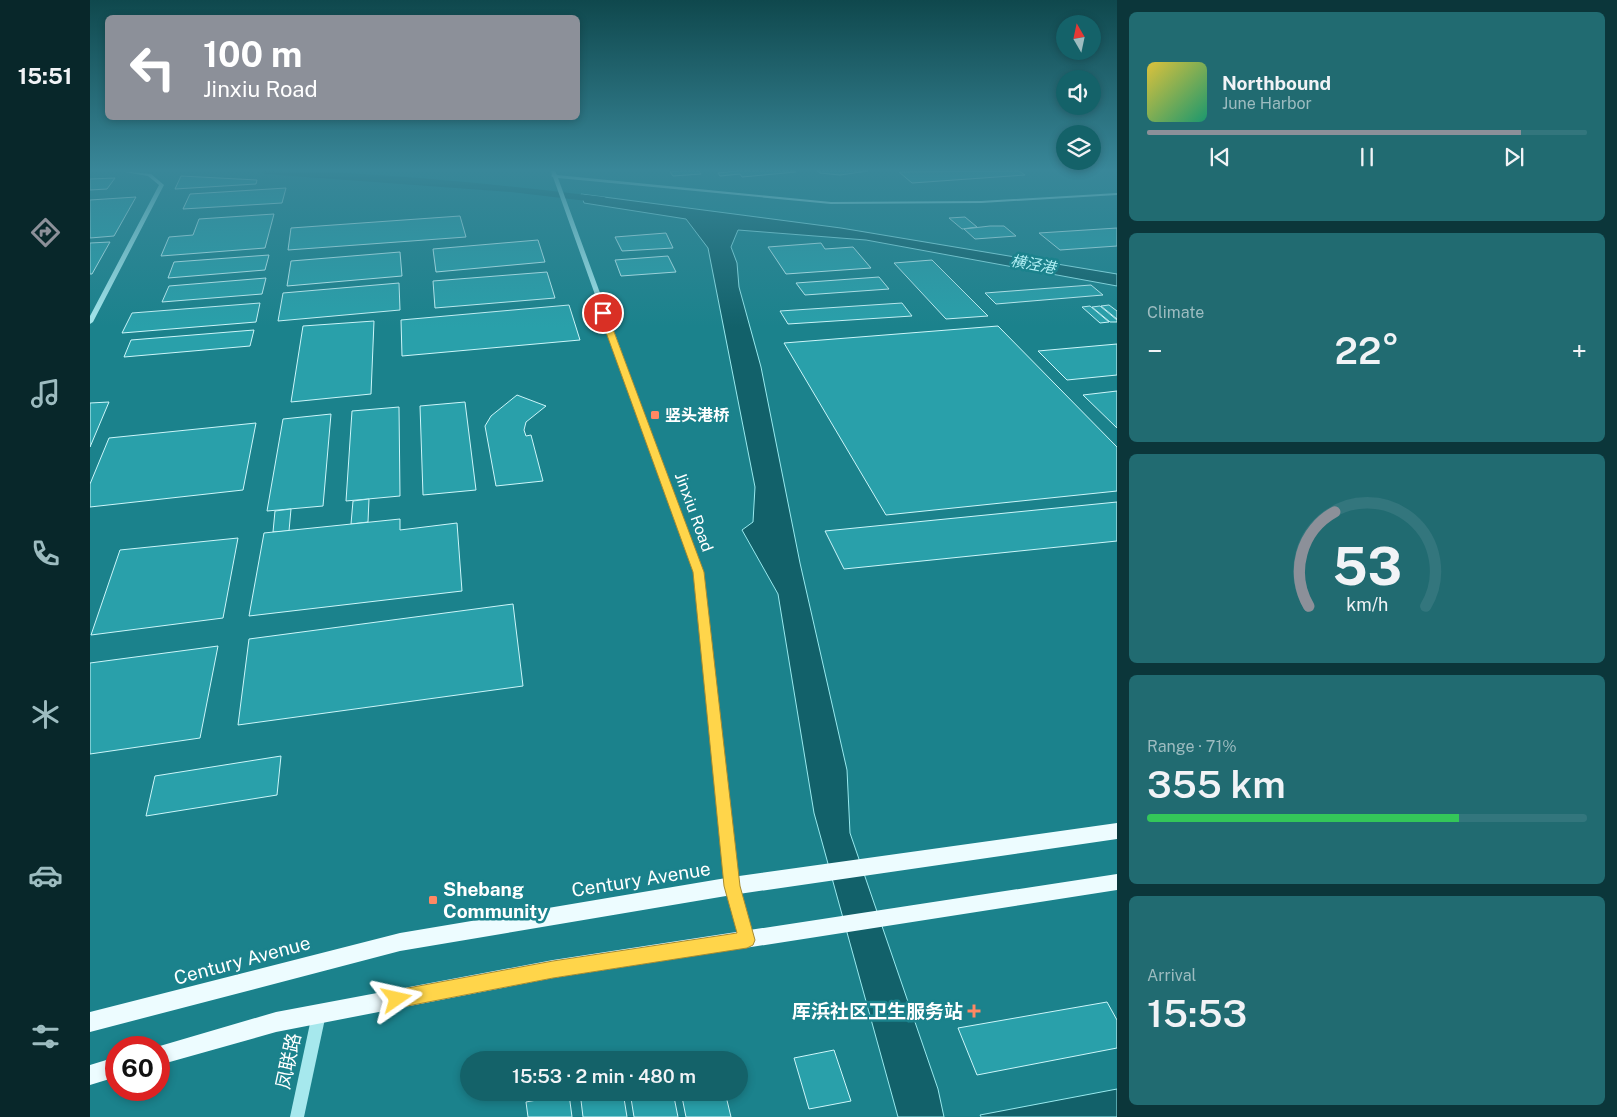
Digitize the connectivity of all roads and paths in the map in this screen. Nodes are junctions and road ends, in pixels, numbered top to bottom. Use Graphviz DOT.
graph roads {
  1 [pos="142,223"];
  2 [pos="570,223"];
  3 [pos="90,322"];
  4 [pos="1117,831"];
  5 [pos="1117,882"];
  6 [pos="732,886"];
  7 [pos="747,940"];
  8 [pos="319,1014"];
  9 [pos="90,1022"];
  10 [pos="170,1052"];
  11 [pos="105,1070"];
  12 [pos="90,1074"];
  13 [pos="297,1117"];
  1 -- 3 [label="street"];
  2 -- 6 [label="street, Jinxiu Road"];
  4 -- 6 [label="main road, Century Avenue"];
  5 -- 7 [label="main road"];
  6 -- 7 [label="street, Jinxiu Road"];
  6 -- 9 [label="main road, Century Avenue"];
  7 -- 8 [label="main road"];
  8 -- 10 [label="main road"];
  8 -- 13 [label="street, 凤联路"];
  11 -- 12 [label="main road"];
}
